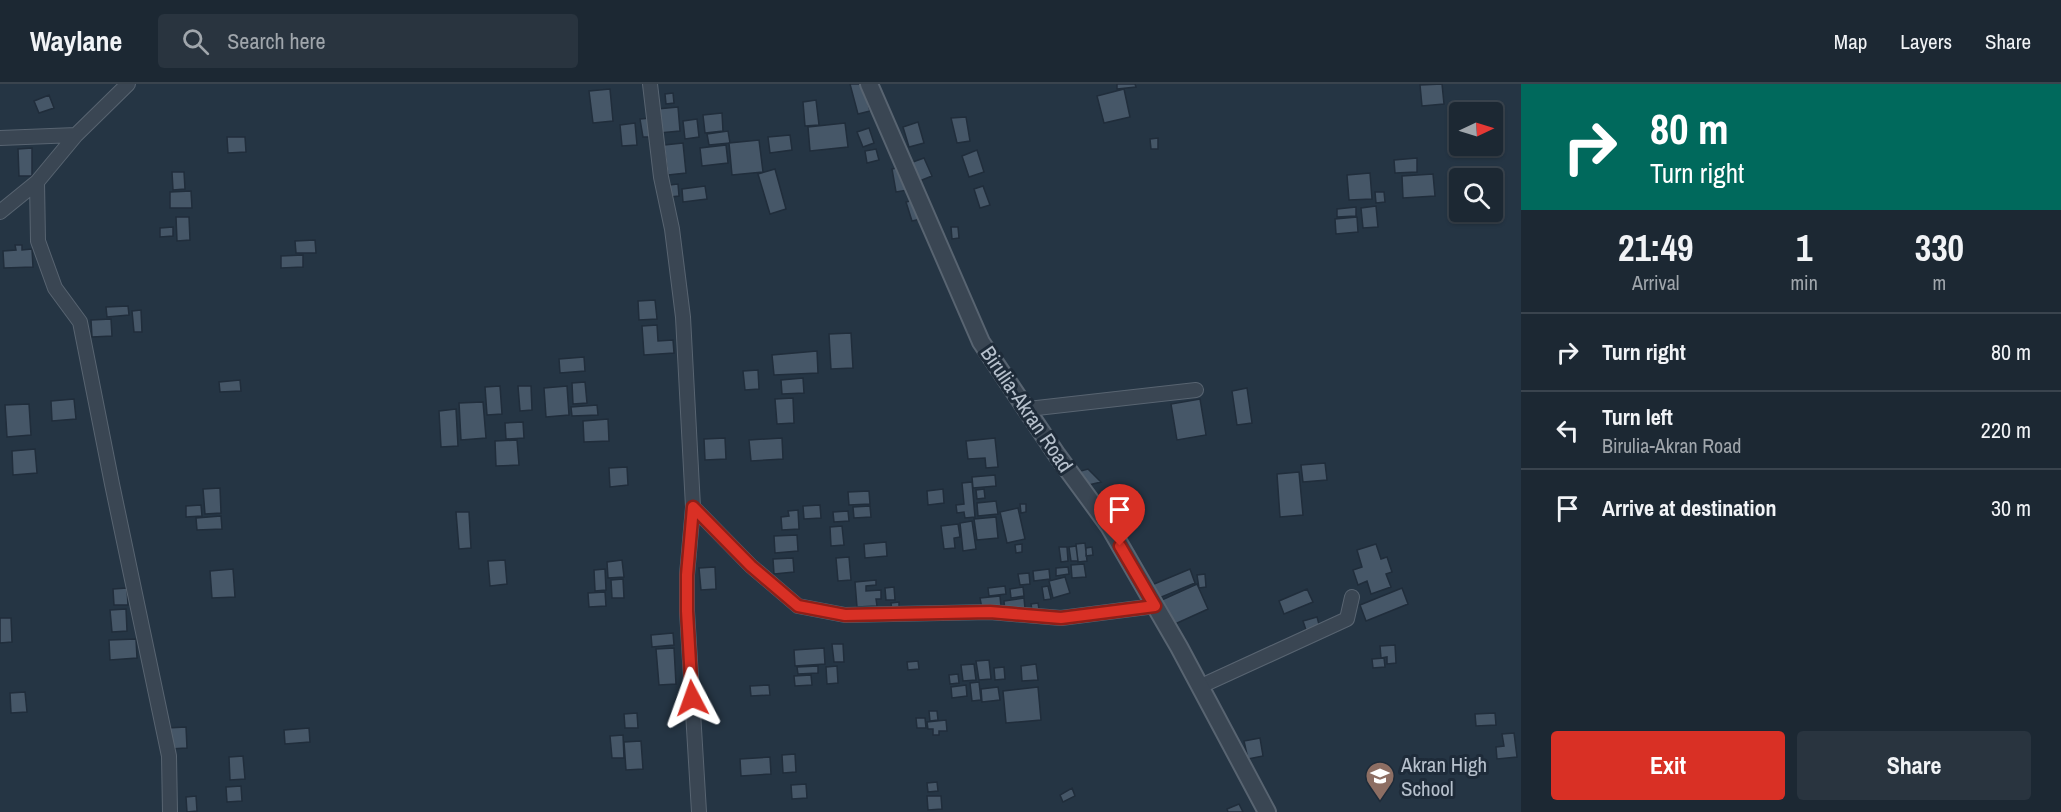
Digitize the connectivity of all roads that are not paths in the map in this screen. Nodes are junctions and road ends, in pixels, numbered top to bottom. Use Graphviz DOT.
graph roads {
  1 [pos="129,84"];
  2 [pos="650,84"];
  3 [pos="869,84"];
  4 [pos="76,135"];
  5 [pos="0,138"];
  6 [pos="37,182"];
  7 [pos="0,212"];
  8 [pos="1196,390"];
  9 [pos="1028,409"];
  10 [pos="693,507"];
  11 [pos="1352,597"];
  12 [pos="1155,606"];
  13 [pos="1200,686"];
  14 [pos="170,812"];
  15 [pos="699,812"];
  16 [pos="1268,812"];
  1 -- 4 [label="street"];
  2 -- 10 [label="street"];
  3 -- 9 [label="street, Birulia-Akran Road"];
  4 -- 5 [label="street"];
  4 -- 6 [label="street"];
  6 -- 7 [label="street"];
  6 -- 14 [label="street"];
  8 -- 9 [label="street"];
  9 -- 12 [label="street, Birulia-Akran Road"];
  10 -- 12 [label="street"];
  10 -- 15 [label="street"];
  11 -- 13 [label="street"];
  12 -- 13 [label="street, Birulia-Akran Road"];
  13 -- 16 [label="street, Birulia-Akran Road"];
}
